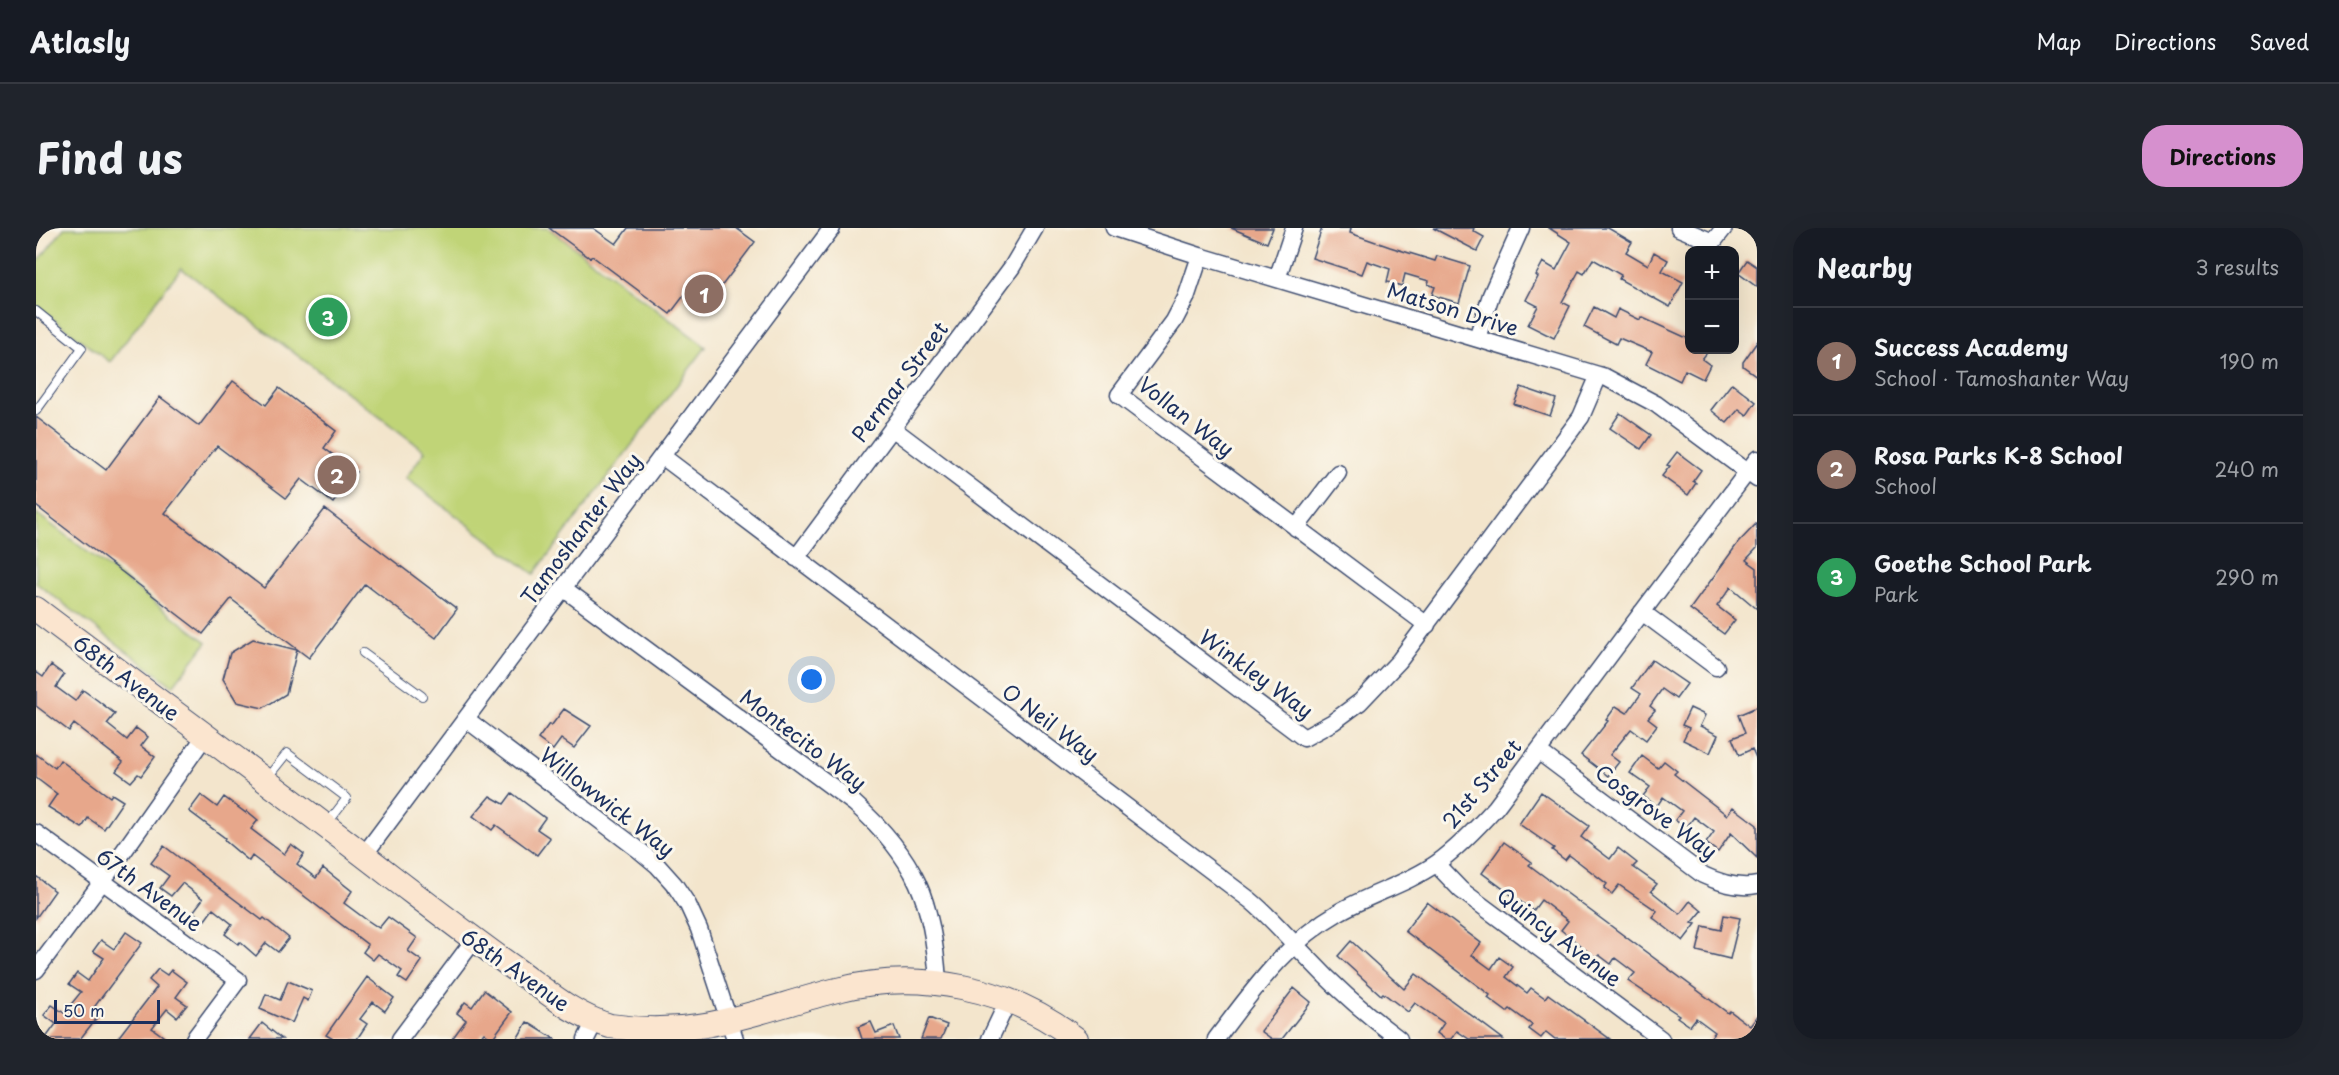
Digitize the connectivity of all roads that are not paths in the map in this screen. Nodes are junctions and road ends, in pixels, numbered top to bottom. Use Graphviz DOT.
graph roads {
  1 [pos="832,228"];
  2 [pos="1035,228"];
  3 [pos="1294,228"];
  4 [pos="1521,228"];
  5 [pos="1679,228"];
  6 [pos="1724,228"];
  7 [pos="1122,229"];
  8 [pos="1200,256"];
  9 [pos="1277,279"];
  10 [pos="36,311"];
  11 [pos="1477,338"];
  12 [pos="1599,375"];
  13 [pos="36,411"];
  14 [pos="892,428"];
  15 [pos="662,456"];
  16 [pos="1754,470"];
  17 [pos="1338,473"];
  18 [pos="1296,528"];
  19 [pos="796,558"];
  20 [pos="563,588"];
  21 [pos="36,609"];
  22 [pos="1642,612"];
  23 [pos="1427,625"];
  24 [pos="363,653"];
  25 [pos="1716,667"];
  26 [pos="422,696"];
  27 [pos="466,719"];
  28 [pos="205,736"];
  29 [pos="1538,751"];
  30 [pos="264,780"];
  31 [pos="325,826"];
  32 [pos="36,833"];
  33 [pos="364,855"];
  34 [pos="1436,864"];
  35 [pos="102,882"];
  36 [pos="1757,885"];
  37 [pos="474,940"];
  38 [pos="1295,944"];
  39 [pos="36,970"];
  40 [pos="938,982"];
  41 [pos="1008,1000"];
  42 [pos="590,1030"];
  43 [pos="733,1033"];
  44 [pos="194,1039"];
  45 [pos="400,1039"];
  46 [pos="990,1039"];
  47 [pos="1076,1039"];
  48 [pos="1216,1039"];
  49 [pos="1399,1039"];
  50 [pos="1661,1039"];
  1 -- 15 [label="street, Tamoshanter Way"];
  2 -- 14 [label="street, Permar Street"];
  3 -- 9 [label="street"];
  4 -- 11 [label="street"];
  5 -- 6 [label="street"];
  7 -- 8 [label="street, Matson Drive"];
  8 -- 9 [label="street, Matson Drive"];
  8 -- 18 [label="street, Vollan Way"];
  9 -- 11 [label="street, Matson Drive"];
  10 -- 13 [label="lane"];
  11 -- 12 [label="street, Matson Drive"];
  12 -- 16 [label="street, Matson Drive"];
  12 -- 23 [label="street, Winkley Way"];
  14 -- 19 [label="street, Permar Street"];
  14 -- 23 [label="street, Winkley Way"];
  15 -- 19 [label="street, O Neil Way"];
  15 -- 20 [label="street, Tamoshanter Way"];
  16 -- 22 [label="street, 21st Street"];
  17 -- 18 [label="street"];
  18 -- 23 [label="street, Vollan Way"];
  19 -- 38 [label="street, O Neil Way"];
  20 -- 27 [label="street, Tamoshanter Way"];
  20 -- 40 [label="street, Montecito Way"];
  21 -- 28 [label="street, 68th Avenue"];
  22 -- 25 [label="street"];
  22 -- 29 [label="street, 21st Street"];
  24 -- 26 [label="lane"];
  27 -- 33 [label="street, Tamoshanter Way"];
  27 -- 43 [label="street, Willowwick Way"];
  28 -- 30 [label="street, 68th Avenue"];
  28 -- 35 [label="street"];
  29 -- 34 [label="street, 21st Street"];
  29 -- 36 [label="street, Cosgrove Way"];
  30 -- 31 [label="street, 68th Avenue"];
  30 -- 31 [label="lane"];
  31 -- 33 [label="street, 68th Avenue"];
  32 -- 35 [label="street, 67th Avenue"];
  33 -- 37 [label="street, 68th Avenue"];
  34 -- 38 [label="street, 21st Street"];
  34 -- 50 [label="street, Quincy Avenue"];
  35 -- 39 [label="street"];
  35 -- 44 [label="street, 67th Avenue"];
  37 -- 42 [label="street, 68th Avenue"];
  37 -- 45 [label="street"];
  38 -- 48 [label="street, 21st Street"];
  38 -- 49 [label="street, O Neil Way"];
  40 -- 41 [label="street, 68th Avenue"];
  40 -- 43 [label="street, 68th Avenue"];
  41 -- 46 [label="street"];
  41 -- 47 [label="street, 68th Avenue"];
  42 -- 43 [label="street, 68th Avenue"];
}
